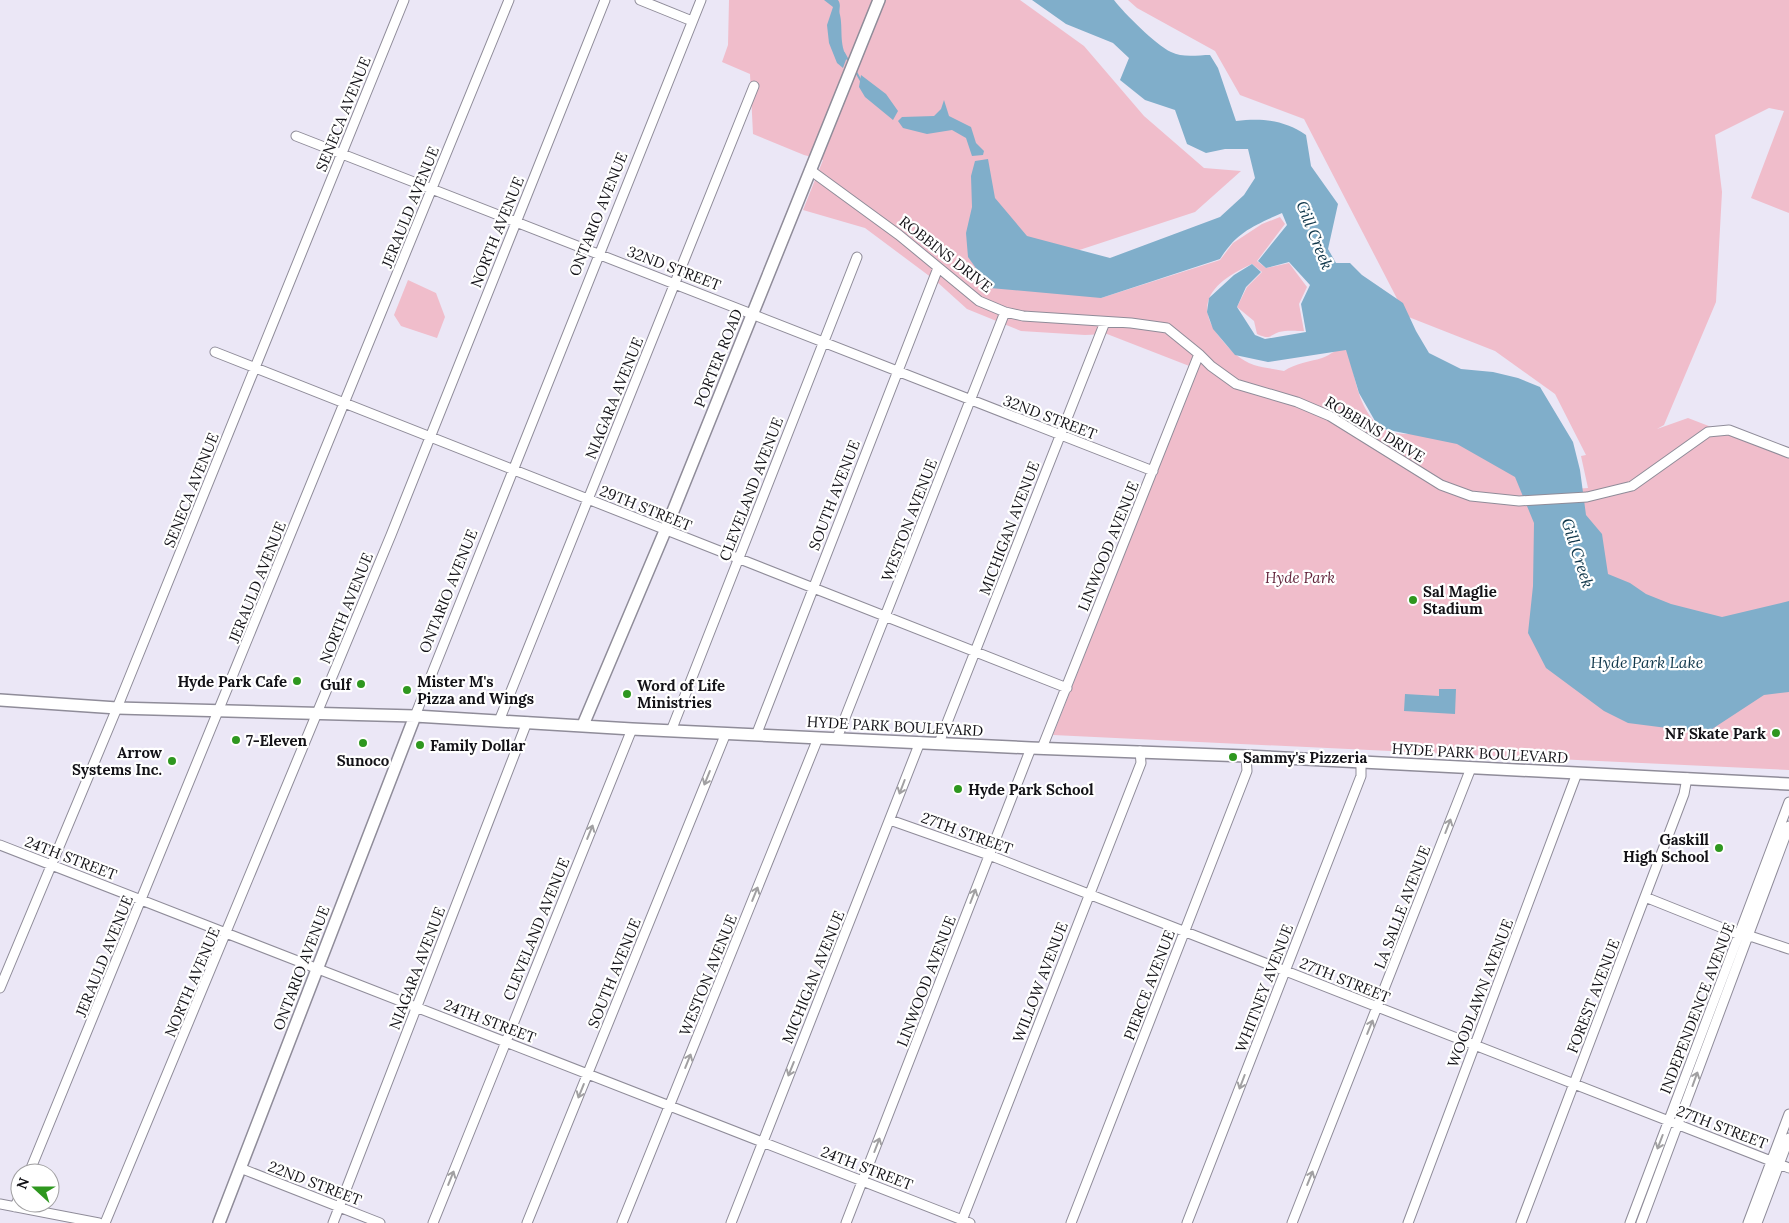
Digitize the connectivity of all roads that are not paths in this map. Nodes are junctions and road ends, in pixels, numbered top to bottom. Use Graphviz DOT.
graph roads {
  1 [pos="404,0"];
  2 [pos="509,0"];
  3 [pos="606,0"];
  4 [pos="640,0"];
  5 [pos="701,0"];
  6 [pos="879,0"];
  7 [pos="692,21"];
  8 [pos="754,86"];
  9 [pos="296,136"];
  10 [pos="342,154"];
  11 [pos="810,170"];
  12 [pos="432,190"];
  13 [pos="516,222"];
  14 [pos="598,254"];
  15 [pos="857,257"];
  16 [pos="938,268"];
  17 [pos="675,284"];
  18 [pos="1005,312"];
  19 [pos="752,314"];
  20 [pos="1105,322"];
  21 [pos="824,343"];
  22 [pos="215,352"];
  23 [pos="1199,354"];
  24 [pos="254,369"];
  25 [pos="897,371"];
  26 [pos="970,400"];
  27 [pos="344,404"];
  28 [pos="1060,435"];
  29 [pos="429,438"];
  30 [pos="1789,453"];
  31 [pos="512,470"];
  32 [pos="1153,471"];
  33 [pos="588,499"];
  34 [pos="665,531"];
  35 [pos="739,559"];
  36 [pos="812,589"];
  37 [pos="885,617"];
  38 [pos="975,653"];
  39 [pos="1067,688"];
  40 [pos="0,700"];
  41 [pos="117,708"];
  42 [pos="219,711"];
  43 [pos="318,712"];
  44 [pos="414,716"];
  45 [pos="498,721"];
  46 [pos="528,722"];
  47 [pos="583,725"];
  48 [pos="632,729"];
  49 [pos="671,731"];
  50 [pos="726,733"];
  51 [pos="757,733"];
  52 [pos="818,738"];
  53 [pos="837,738"];
  54 [pos="920,742"];
  55 [pos="938,742"];
  56 [pos="1036,748"];
  57 [pos="1140,751"];
  58 [pos="1246,756"];
  59 [pos="1361,762"];
  60 [pos="1471,768"];
  61 [pos="1577,773"];
  62 [pos="1687,778"];
  63 [pos="1789,784"];
  64 [pos="1789,802"];
  65 [pos="890,820"];
  66 [pos="1789,826"];
  67 [pos="0,845"];
  68 [pos="989,855"];
  69 [pos="51,865"];
  70 [pos="1089,894"];
  71 [pos="1645,897"];
  72 [pos="142,900"];
  73 [pos="1185,932"];
  74 [pos="227,934"];
  75 [pos="1744,936"];
  76 [pos="1789,949"];
  77 [pos="317,969"];
  78 [pos="1286,971"];
  79 [pos="0,988"];
  80 [pos="417,1008"];
  81 [pos="1377,1008"];
  82 [pos="505,1042"];
  83 [pos="1475,1045"];
  84 [pos="588,1074"];
  85 [pos="1574,1083"];
  86 [pos="670,1106"];
  87 [pos="1789,1114"];
  88 [pos="1668,1120"];
  89 [pos="1678,1124"];
  90 [pos="1789,1138"];
  91 [pos="762,1142"];
  92 [pos="1775,1162"];
  93 [pos="33,1163"];
  94 [pos="240,1168"];
  95 [pos="1789,1168"];
  96 [pos="862,1181"];
  97 [pos="339,1207"];
  98 [pos="46,1213"];
  99 [pos="964,1222"];
  100 [pos="99,1223"];
  101 [pos="105,1223"];
  102 [pos="219,1223"];
  103 [pos="333,1223"];
  104 [pos="380,1223"];
  105 [pos="432,1223"];
  106 [pos="528,1223"];
  107 [pos="622,1223"];
  108 [pos="731,1223"];
  109 [pos="846,1223"];
  110 [pos="1071,1223"];
  111 [pos="1186,1223"];
  112 [pos="1292,1223"];
  113 [pos="1408,1223"];
  114 [pos="1521,1223"];
  115 [pos="1630,1223"];
  116 [pos="1641,1223"];
  117 [pos="1748,1223"];
  118 [pos="1756,1223"];
  1 -- 10 [label="street, SENECA AVENUE"];
  2 -- 12 [label="street, JERAULD AVENUE"];
  3 -- 13 [label="street, NORTH AVENUE"];
  4 -- 7 [label="street"];
  5 -- 7 [label="street, ONTARIO AVENUE"];
  6 -- 11 [label="main road, PORTER ROAD"];
  7 -- 14 [label="street, ONTARIO AVENUE"];
  8 -- 17 [label="street, NIAGARA AVENUE"];
  9 -- 10 [label="street, 32ND STREET"];
  10 -- 12 [label="street, 32ND STREET"];
  10 -- 24 [label="street, SENECA AVENUE"];
  11 -- 16 [label="street, ROBBINS DRIVE"];
  11 -- 19 [label="main road, PORTER ROAD"];
  12 -- 13 [label="street, 32ND STREET"];
  12 -- 27 [label="street, JERAULD AVENUE"];
  13 -- 14 [label="street, 32ND STREET"];
  13 -- 29 [label="street, NORTH AVENUE"];
  14 -- 17 [label="street, 32ND STREET"];
  14 -- 31 [label="street, ONTARIO AVENUE"];
  15 -- 21 [label="street, CLEVELAND AVENUE"];
  16 -- 18 [label="street, ROBBINS DRIVE"];
  16 -- 25 [label="street, SOUTH AVENUE"];
  17 -- 19 [label="street, 32ND STREET"];
  17 -- 33 [label="street, NIAGARA AVENUE"];
  18 -- 20 [label="street, ROBBINS DRIVE"];
  18 -- 26 [label="street, WESTON AVENUE"];
  19 -- 21 [label="street, 32ND STREET"];
  19 -- 34 [label="main road, PORTER ROAD"];
  20 -- 23 [label="street, ROBBINS DRIVE"];
  20 -- 28 [label="street, MICHIGAN AVENUE"];
  21 -- 25 [label="street, 32ND STREET"];
  21 -- 35 [label="street, CLEVELAND AVENUE"];
  22 -- 24 [label="street, 29TH STREET"];
  23 -- 30 [label="street, ROBBINS DRIVE"];
  23 -- 32 [label="street, LINWOOD AVENUE"];
  24 -- 27 [label="street, 29TH STREET"];
  24 -- 41 [label="street, SENECA AVENUE"];
  25 -- 26 [label="street, 32ND STREET"];
  25 -- 36 [label="street, SOUTH AVENUE"];
  26 -- 28 [label="street, 32ND STREET"];
  26 -- 37 [label="street, WESTON AVENUE"];
  27 -- 29 [label="street, 29TH STREET"];
  27 -- 42 [label="street, JERAULD AVENUE"];
  28 -- 32 [label="street, 32ND STREET"];
  28 -- 38 [label="street, MICHIGAN AVENUE"];
  29 -- 31 [label="street, 29TH STREET"];
  29 -- 43 [label="street, NORTH AVENUE"];
  31 -- 33 [label="street, 29TH STREET"];
  31 -- 44 [label="street, ONTARIO AVENUE"];
  32 -- 39 [label="street, LINWOOD AVENUE"];
  33 -- 34 [label="street, 29TH STREET"];
  33 -- 45 [label="street, NIAGARA AVENUE"];
  34 -- 35 [label="street, 29TH STREET"];
  34 -- 47 [label="main road, PORTER ROAD"];
  35 -- 36 [label="street, 29TH STREET"];
  35 -- 49 [label="street, CLEVELAND AVENUE"];
  36 -- 37 [label="street, 29TH STREET"];
  36 -- 51 [label="street, SOUTH AVENUE"];
  37 -- 38 [label="street, 29TH STREET"];
  37 -- 53 [label="street, WESTON AVENUE"];
  38 -- 39 [label="street, 29TH STREET"];
  38 -- 55 [label="street, MICHIGAN AVENUE"];
  39 -- 56 [label="street, LINWOOD AVENUE"];
  40 -- 41 [label="main road, HYDE PARK BOULEVARD"];
  41 -- 42 [label="main road, HYDE PARK BOULEVARD"];
  41 -- 69 [label="street, SENECA AVENUE"];
  42 -- 43 [label="main road, HYDE PARK BOULEVARD"];
  42 -- 72 [label="street, JERAULD AVENUE"];
  43 -- 44 [label="main road, HYDE PARK BOULEVARD"];
  43 -- 74 [label="street, NORTH AVENUE"];
  44 -- 45 [label="main road, HYDE PARK BOULEVARD"];
  44 -- 77 [label="main road, ONTARIO AVENUE"];
  45 -- 46 [label="main road, HYDE PARK BOULEVARD"];
  46 -- 47 [label="main road, HYDE PARK BOULEVARD"];
  46 -- 80 [label="street, NIAGARA AVENUE"];
  47 -- 48 [label="main road, HYDE PARK BOULEVARD"];
  48 -- 49 [label="main road, HYDE PARK BOULEVARD"];
  82 -- 48 [label="street, CLEVELAND AVENUE, one-way"];
  49 -- 50 [label="main road, HYDE PARK BOULEVARD"];
  50 -- 51 [label="main road, HYDE PARK BOULEVARD"];
  50 -- 84 [label="street, SOUTH AVENUE, one-way"];
  51 -- 52 [label="main road, HYDE PARK BOULEVARD"];
  52 -- 53 [label="main road, HYDE PARK BOULEVARD"];
  86 -- 52 [label="street, WESTON AVENUE, one-way"];
  53 -- 54 [label="main road, HYDE PARK BOULEVARD"];
  54 -- 55 [label="main road, HYDE PARK BOULEVARD"];
  54 -- 65 [label="street, MICHIGAN AVENUE, one-way"];
  55 -- 56 [label="main road, HYDE PARK BOULEVARD"];
  56 -- 57 [label="main road, HYDE PARK BOULEVARD"];
  56 -- 68 [label="street, LINWOOD AVENUE"];
  57 -- 58 [label="main road, HYDE PARK BOULEVARD"];
  57 -- 70 [label="street, WILLOW AVENUE"];
  58 -- 59 [label="main road, HYDE PARK BOULEVARD"];
  58 -- 73 [label="street, PIERCE AVENUE"];
  59 -- 60 [label="main road, HYDE PARK BOULEVARD"];
  59 -- 78 [label="street, WHITNEY AVENUE"];
  60 -- 61 [label="main road, HYDE PARK BOULEVARD"];
  81 -- 60 [label="street, LA SALLE AVENUE, one-way"];
  61 -- 62 [label="main road, HYDE PARK BOULEVARD"];
  61 -- 83 [label="street, WOODLAWN AVENUE"];
  62 -- 63 [label="main road, HYDE PARK BOULEVARD"];
  62 -- 71 [label="street, FOREST AVENUE"];
  64 -- 75 [label="street, INDEPENDENCE AVENUE"];
  65 -- 68 [label="street, 27TH STREET"];
  65 -- 91 [label="street, MICHIGAN AVENUE, one-way"];
  66 -- 75 [label="street, INDEPENDENCE AVENUE"];
  67 -- 69 [label="street, 24TH STREET"];
  68 -- 70 [label="street, 27TH STREET"];
  96 -- 68 [label="street, LINWOOD AVENUE, one-way"];
  69 -- 72 [label="street, 24TH STREET"];
  69 -- 79 [label="street, SENECA AVENUE"];
  70 -- 73 [label="street, 27TH STREET"];
  70 -- 99 [label="street, WILLOW AVENUE"];
  71 -- 75 [label="street"];
  71 -- 85 [label="street, FOREST AVENUE"];
  72 -- 74 [label="street, 24TH STREET"];
  72 -- 93 [label="street, JERAULD AVENUE"];
  73 -- 78 [label="street, 27TH STREET"];
  73 -- 110 [label="street, PIERCE AVENUE"];
  74 -- 77 [label="street, 24TH STREET"];
  74 -- 101 [label="street, NORTH AVENUE"];
  75 -- 76 [label="street"];
  75 -- 88 [label="street, INDEPENDENCE AVENUE"];
  89 -- 75 [label="street, INDEPENDENCE AVENUE, one-way"];
  77 -- 80 [label="street, 24TH STREET"];
  77 -- 94 [label="main road, ONTARIO AVENUE"];
  78 -- 81 [label="street, 27TH STREET"];
  78 -- 111 [label="street, WHITNEY AVENUE, one-way"];
  80 -- 82 [label="street, 24TH STREET"];
  80 -- 97 [label="street, NIAGARA AVENUE"];
  81 -- 83 [label="street, 27TH STREET"];
  112 -- 81 [label="street, LA SALLE AVENUE, one-way"];
  82 -- 84 [label="street, 24TH STREET"];
  105 -- 82 [label="street, CLEVELAND AVENUE, one-way"];
  83 -- 85 [label="street, 27TH STREET"];
  83 -- 113 [label="street, WOODLAWN AVENUE"];
  84 -- 86 [label="street, 24TH STREET"];
  84 -- 106 [label="street, SOUTH AVENUE, one-way"];
  85 -- 88 [label="street, 27TH STREET"];
  85 -- 114 [label="street, FOREST AVENUE"];
  86 -- 91 [label="street, 24TH STREET"];
  86 -- 107 [label="street, WESTON AVENUE"];
  87 -- 92 [label="street"];
  88 -- 89 [label="street, 27TH STREET"];
  88 -- 115 [label="street, INDEPENDENCE AVENUE, one-way"];
  89 -- 92 [label="street, 27TH STREET"];
  89 -- 116 [label="street, INDEPENDENCE AVENUE"];
  90 -- 92 [label="street"];
  91 -- 96 [label="street, 24TH STREET"];
  91 -- 108 [label="street, MICHIGAN AVENUE"];
  92 -- 95 [label="street, 27TH STREET"];
  92 -- 117 [label="street"];
  92 -- 118 [label="street"];
  94 -- 97 [label="street, 22ND STREET"];
  94 -- 102 [label="main road, ONTARIO AVENUE"];
  96 -- 99 [label="street, 24TH STREET"];
  96 -- 109 [label="street, LINWOOD AVENUE"];
  97 -- 103 [label="street, NIAGARA AVENUE"];
  97 -- 104 [label="street, 22ND STREET"];
  98 -- 100 [label="street"];
}
